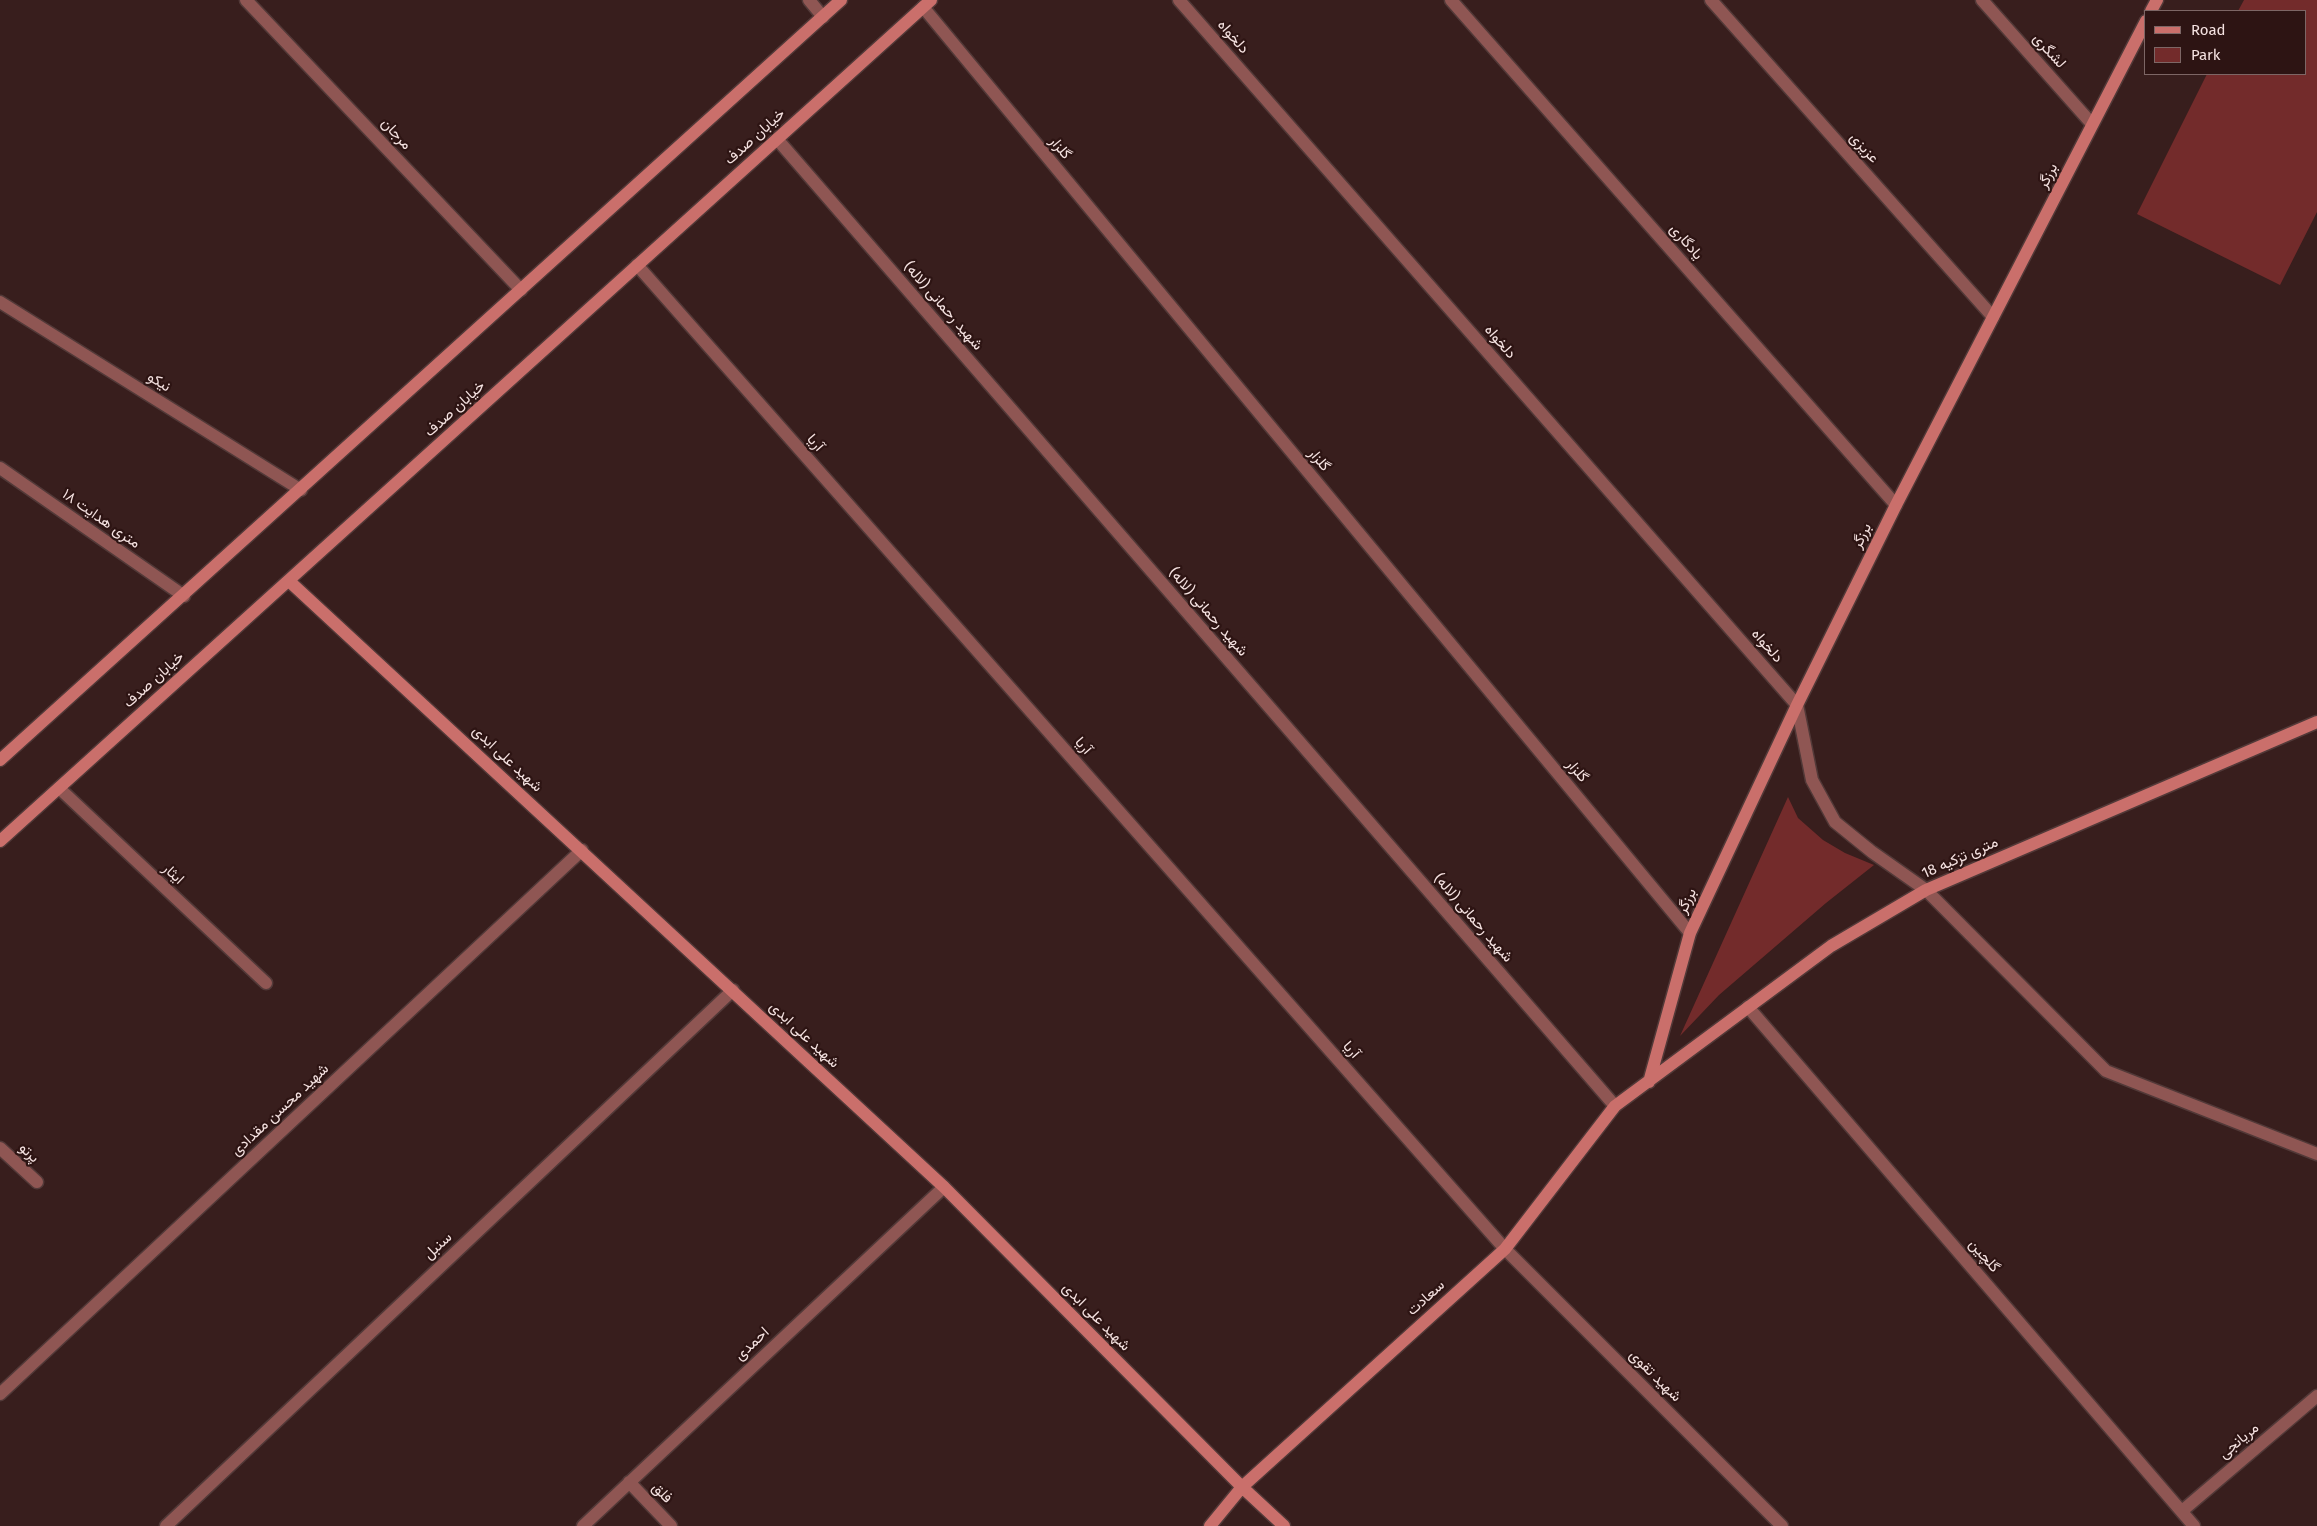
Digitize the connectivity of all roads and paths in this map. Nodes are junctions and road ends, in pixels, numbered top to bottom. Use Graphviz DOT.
graph roads {
  1 [pos="246,0"];
  2 [pos="809,0"];
  3 [pos="841,0"];
  4 [pos="1179,0"];
  5 [pos="1451,0"];
  6 [pos="1711,0"];
  7 [pos="1982,0"];
  8 [pos="927,4"];
  9 [pos="823,17"];
  10 [pos="2144,25"];
  11 [pos="2092,124"];
  12 [pos="777,139"];
  13 [pos="637,266"];
  14 [pos="521,290"];
  15 [pos="0,302"];
  16 [pos="1992,317"];
  17 [pos="0,468"];
  18 [pos="301,490"];
  19 [pos="1896,505"];
  20 [pos="289,581"];
  21 [pos="184,596"];
  22 [pos="1797,705"];
  23 [pos="2317,722"];
  24 [pos="1,756"];
  25 [pos="59,788"];
  26 [pos="0,841"];
  27 [pos="582,850"];
  28 [pos="1926,890"];
  29 [pos="1690,933"];
  30 [pos="266,983"];
  31 [pos="732,990"];
  32 [pos="1748,1007"];
  33 [pos="1649,1082"];
  34 [pos="1615,1106"];
  35 [pos="0,1148"];
  36 [pos="2317,1154"];
  37 [pos="37,1182"];
  38 [pos="944,1187"];
  39 [pos="1505,1249"];
  40 [pos="0,1394"];
  41 [pos="2317,1396"];
  42 [pos="630,1482"];
  43 [pos="1242,1487"];
  44 [pos="2182,1511"];
  45 [pos="166,1526"];
  46 [pos="583,1526"];
  47 [pos="671,1526"];
  48 [pos="1210,1526"];
  49 [pos="1284,1526"];
  50 [pos="1782,1526"];
  51 [pos="2194,1526"];
  1 -- 14 [label="street, مرجان"];
  2 -- 9 [label="street"];
  3 -- 9 [label="street"];
  4 -- 22 [label="street, دلخواه"];
  5 -- 19 [label="street, یادگاری"];
  6 -- 16 [label="street, عزیزی"];
  7 -- 11 [label="street, لشگری"];
  8 -- 12 [label="street, خیابان صدف"];
  8 -- 29 [label="street, گلزار"];
  9 -- 14 [label="street"];
  10 -- 11 [label="street, برزگر"];
  11 -- 16 [label="street, برزگر"];
  12 -- 13 [label="street, خیابان صدف"];
  12 -- 34 [label="street, شهید رحمانی (لاله)"];
  13 -- 20 [label="street, خیابان صدف"];
  13 -- 39 [label="street, آریا"];
  14 -- 18 [label="street"];
  15 -- 18 [label="street, نیکو"];
  16 -- 19 [label="street, برزگر"];
  17 -- 21 [label="street, ۱۸ متری هدایت"];
  18 -- 21 [label="street"];
  19 -- 22 [label="street, برزگر"];
  20 -- 25 [label="street, خیابان صدف"];
  20 -- 27 [label="street, شهید علی ابدی"];
  21 -- 24 [label="street"];
  22 -- 28 [label="street"];
  22 -- 29 [label="street, برزگر"];
  23 -- 28 [label="street, 18 متری تزکیه"];
  25 -- 26 [label="street, خیابان صدف"];
  25 -- 30 [label="street, ایثار"];
  27 -- 31 [label="street, شهید علی ابدی"];
  27 -- 40 [label="street, شهید محسن مقدادی"];
  28 -- 32 [label="street, 18 متری تزکیه"];
  28 -- 36 [label="street"];
  29 -- 33 [label="street, برزگر"];
  31 -- 38 [label="street, شهید علی ابدی"];
  31 -- 45 [label="street, سنبل"];
  32 -- 33 [label="street, 18 متری تزکیه"];
  32 -- 44 [label="street, گلچین"];
  33 -- 34 [label="street, سعادت"];
  34 -- 39 [label="street, سعادت"];
  35 -- 37 [label="street, پرتو"];
  38 -- 42 [label="street, احمدی"];
  38 -- 43 [label="street, شهید علی ابدی"];
  39 -- 43 [label="street, سعادت"];
  39 -- 50 [label="street, شهید تقوی"];
  41 -- 44 [label="street, مریانجی"];
  42 -- 46 [label="street, احمدی"];
  42 -- 47 [label="street, فلق"];
  43 -- 48 [label="street, سعادت"];
  43 -- 49 [label="street, شهید علی ابدی"];
  44 -- 51 [label="street, گلچین"];
}
